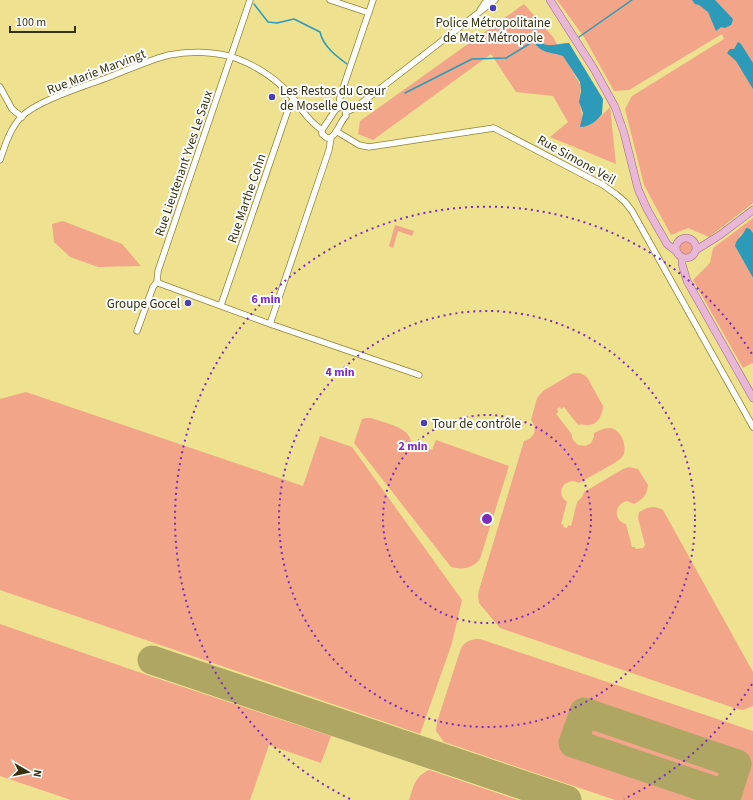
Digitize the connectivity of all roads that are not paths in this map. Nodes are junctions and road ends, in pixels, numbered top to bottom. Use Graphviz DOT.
graph roads {
  1 [pos="250,0"];
  2 [pos="330,0"];
  3 [pos="373,0"];
  4 [pos="487,0"];
  5 [pos="495,0"];
  6 [pos="550,0"];
  7 [pos="480,10"];
  8 [pos="369,13"];
  9 [pos="231,57"];
  10 [pos="0,87"];
  11 [pos="294,99"];
  12 [pos="339,107"];
  13 [pos="346,112"];
  14 [pos="22,117"];
  15 [pos="322,130"];
  16 [pos="336,131"];
  17 [pos="331,138"];
  18 [pos="0,160"];
  19 [pos="753,210"];
  20 [pos="661,234"];
  21 [pos="679,240"];
  22 [pos="696,246"];
  23 [pos="676,251"];
  24 [pos="686,257"];
  25 [pos="157,282"];
  26 [pos="221,305"];
  27 [pos="270,324"];
  28 [pos="137,331"];
  29 [pos="419,375"];
  30 [pos="753,398"];
  31 [pos="753,427"];
  1 -- 9 [label="street, Rue Lieutenant Yves Le Saux"];
  2 -- 8 [label="street"];
  3 -- 8 [label="street"];
  4 -- 7 [label="street"];
  5 -- 7 [label="street"];
  6 -- 20 [label="main road"];
  7 -- 13 [label="street"];
  8 -- 12 [label="street"];
  9 -- 11 [label="street, Rue Marie Marvingt"];
  9 -- 14 [label="street, Rue Marie Marvingt"];
  9 -- 25 [label="street, Rue Lieutenant Yves Le Saux"];
  10 -- 14 [label="street"];
  11 -- 15 [label="street, Rue Marie Marvingt"];
  11 -- 26 [label="street, Rue Marthe Cohn"];
  12 -- 13 [label="street"];
  12 -- 15 [label="street"];
  13 -- 16 [label="street"];
  14 -- 18 [label="street, Rue Marie Marvingt"];
  15 -- 17 [label="street, Rue Marie Marvingt"];
  16 -- 17 [label="street"];
  16 -- 31 [label="street, Rue Simone Veil"];
  17 -- 27 [label="street"];
  19 -- 22 [label="main road"];
  20 -- 21 [label="main road"];
  20 -- 23 [label="main road"];
  21 -- 22 [label="main road"];
  21 -- 23 [label="main road"];
  22 -- 24 [label="main road"];
  23 -- 24 [label="main road"];
  24 -- 30 [label="main road"];
  25 -- 26 [label="street"];
  25 -- 28 [label="street, Rue Lieutenant Yves Le Saux"];
  26 -- 27 [label="street"];
  27 -- 29 [label="street"];
}
